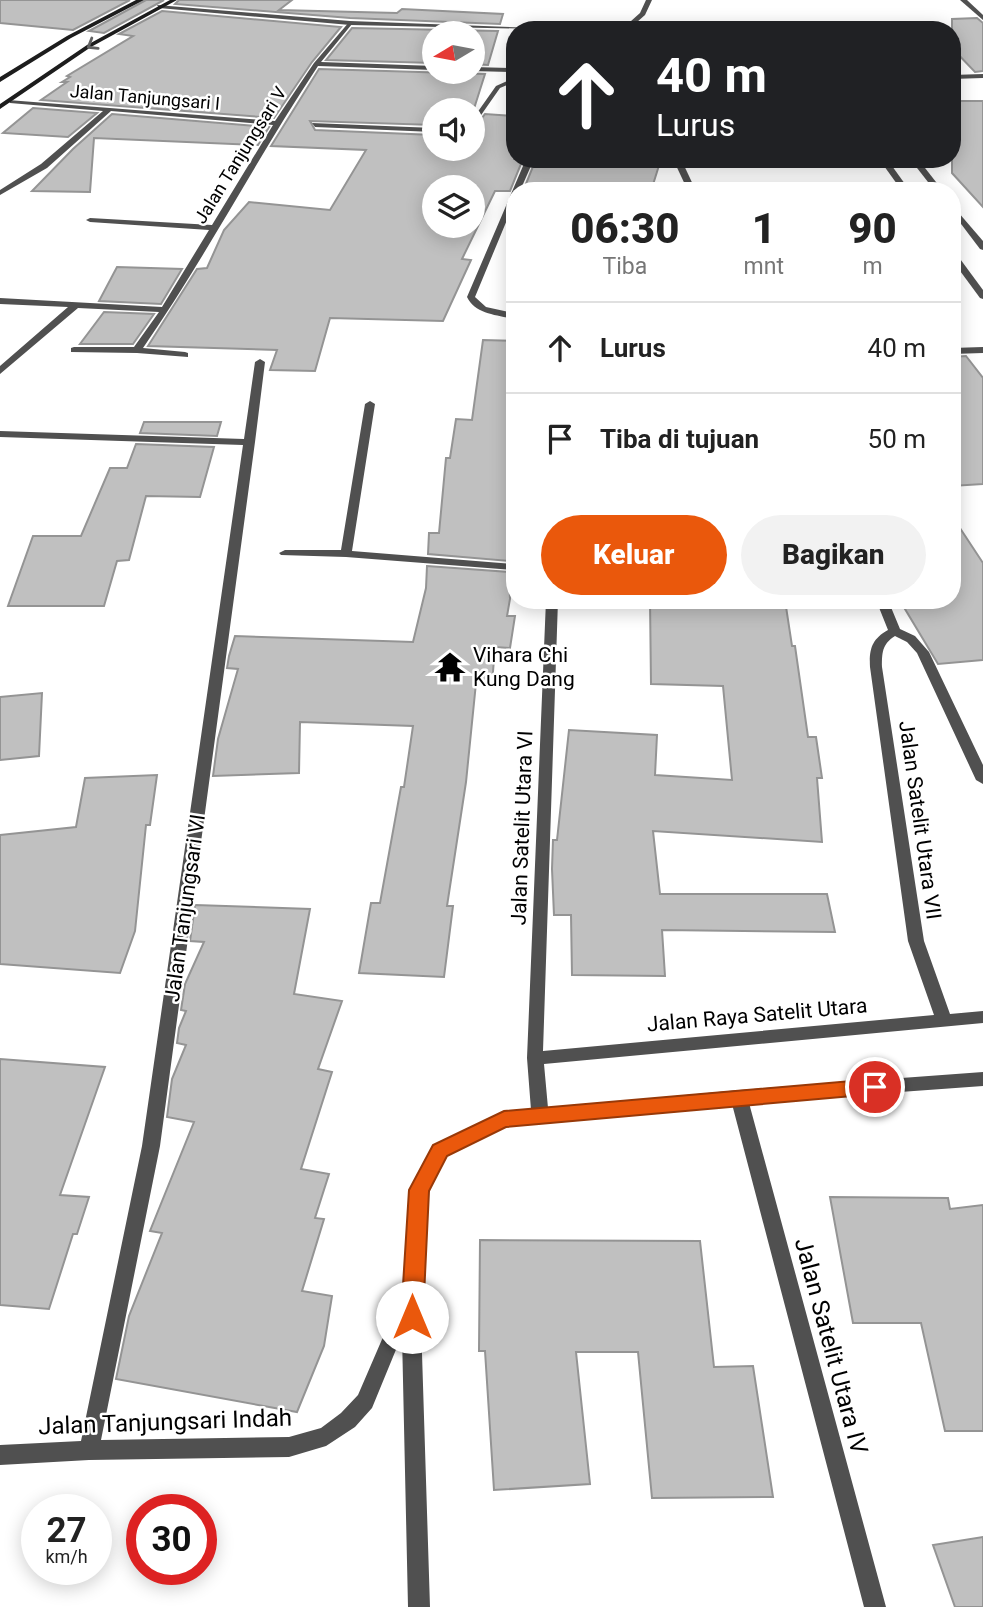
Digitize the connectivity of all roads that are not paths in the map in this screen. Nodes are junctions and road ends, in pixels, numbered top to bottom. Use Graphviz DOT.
graph roads {
  1 [pos="174,0"];
  2 [pos="649,0"];
  3 [pos="963,0"];
  4 [pos="137,2"];
  5 [pos="159,6"];
  6 [pos="124,8"];
  7 [pos="151,11"];
  8 [pos="983,18"];
  9 [pos="635,21"];
  10 [pos="348,25"];
  11 [pos="506,28"];
  12 [pos="506,32"];
  13 [pos="316,64"];
  14 [pos="422,68"];
  15 [pos="485,69"];
  16 [pos="506,70"];
  17 [pos="983,76"];
  18 [pos="961,77"];
  19 [pos="0,80"];
  20 [pos="983,83"];
  21 [pos="506,84"];
  22 [pos="961,84"];
  23 [pos="10,100"];
  24 [pos="485,106"];
  25 [pos="0,107"];
  26 [pos="108,110"];
  27 [pos="277,123"];
  28 [pos="315,125"];
  29 [pos="422,129"];
  30 [pos="681,168"];
  31 [pos="921,168"];
  32 [pos="687,181"];
  33 [pos="932,182"];
  34 [pos="0,193"];
  35 [pos="506,214"];
  36 [pos="961,219"];
  37 [pos="90,220"];
  38 [pos="214,228"];
  39 [pos="983,247"];
  40 [pos="961,266"];
  41 [pos="983,296"];
  42 [pos="0,301"];
  43 [pos="76,305"];
  44 [pos="165,310"];
  45 [pos="506,314"];
  46 [pos="137,350"];
  47 [pos="983,350"];
  48 [pos="74,351"];
  49 [pos="961,351"];
  50 [pos="185,355"];
  51 [pos="260,362"];
  52 [pos="0,371"];
  53 [pos="370,404"];
  54 [pos="0,434"];
  55 [pos="250,442"];
  56 [pos="285,553"];
  57 [pos="346,554"];
  58 [pos="506,566"];
  59 [pos="552,609"];
  60 [pos="886,609"];
  61 [pos="895,632"];
  62 [pos="983,780"];
  63 [pos="983,1017"];
  64 [pos="944,1020"];
  65 [pos="535,1058"];
  66 [pos="983,1079"];
  67 [pos="739,1097"];
  68 [pos="540,1115"];
  69 [pos="411,1290"];
  70 [pos="89,1450"];
  71 [pos="0,1455"];
  72 [pos="419,1607"];
  73 [pos="876,1607"];
  1 -- 5 [label="main road"];
  2 -- 9 [label="street"];
  3 -- 8 [label="street"];
  4 -- 5 [label="main road"];
  4 -- 6 [label="main road"];
  5 -- 7 [label="main road"];
  5 -- 10 [label="street"];
  6 -- 7 [label="main road"];
  6 -- 19 [label="main road"];
  7 -- 10 [label="street"];
  7 -- 23 [label="main road, one-way"];
  10 -- 11 [label="street"];
  10 -- 12 [label="street"];
  10 -- 13 [label="street, Jalan Tanjungsari V"];
  13 -- 14 [label="street"];
  13 -- 27 [label="street, Jalan Tanjungsari V"];
  15 -- 16 [label="street"];
  17 -- 18 [label="street"];
  20 -- 22 [label="street"];
  21 -- 24 [label="street"];
  23 -- 25 [label="main road"];
  23 -- 26 [label="street, Jalan Tanjungsari I"];
  26 -- 27 [label="street, Jalan Tanjungsari I"];
  26 -- 34 [label="street"];
  27 -- 38 [label="street, Jalan Tanjungsari V"];
  28 -- 29 [label="street"];
  30 -- 32 [label="street"];
  31 -- 33 [label="street"];
  35 -- 45 [label="street"];
  36 -- 39 [label="street"];
  37 -- 38 [label="street"];
  38 -- 44 [label="street, Jalan Tanjungsari V"];
  40 -- 41 [label="street"];
  42 -- 43 [label="street"];
  43 -- 44 [label="street"];
  43 -- 52 [label="street"];
  44 -- 46 [label="street, Jalan Tanjungsari V"];
  46 -- 48 [label="street"];
  46 -- 50 [label="street"];
  47 -- 49 [label="street"];
  51 -- 55 [label="street, Jalan Tanjungsari VI"];
  53 -- 57 [label="street"];
  54 -- 55 [label="street"];
  55 -- 70 [label="street, Jalan Tanjungsari VI"];
  56 -- 57 [label="street"];
  57 -- 58 [label="street"];
  59 -- 65 [label="street, Jalan Satelit Utara VI"];
  60 -- 61 [label="street"];
  61 -- 62 [label="street"];
  61 -- 64 [label="street, Jalan Satelit Utara VII"];
  63 -- 64 [label="street, Jalan Raya Satelit Utara"];
  64 -- 65 [label="street, Jalan Raya Satelit Utara"];
  65 -- 68 [label="street, Jalan Satelit Utara VI"];
  66 -- 67 [label="street"];
  67 -- 68 [label="street"];
  67 -- 73 [label="street, Jalan Satelit Utara IV"];
  68 -- 69 [label="street"];
  69 -- 70 [label="street, Jalan Tanjungsari Indah"];
  69 -- 72 [label="street"];
  70 -- 71 [label="street, Jalan Tanjungsari Indah"];
}
